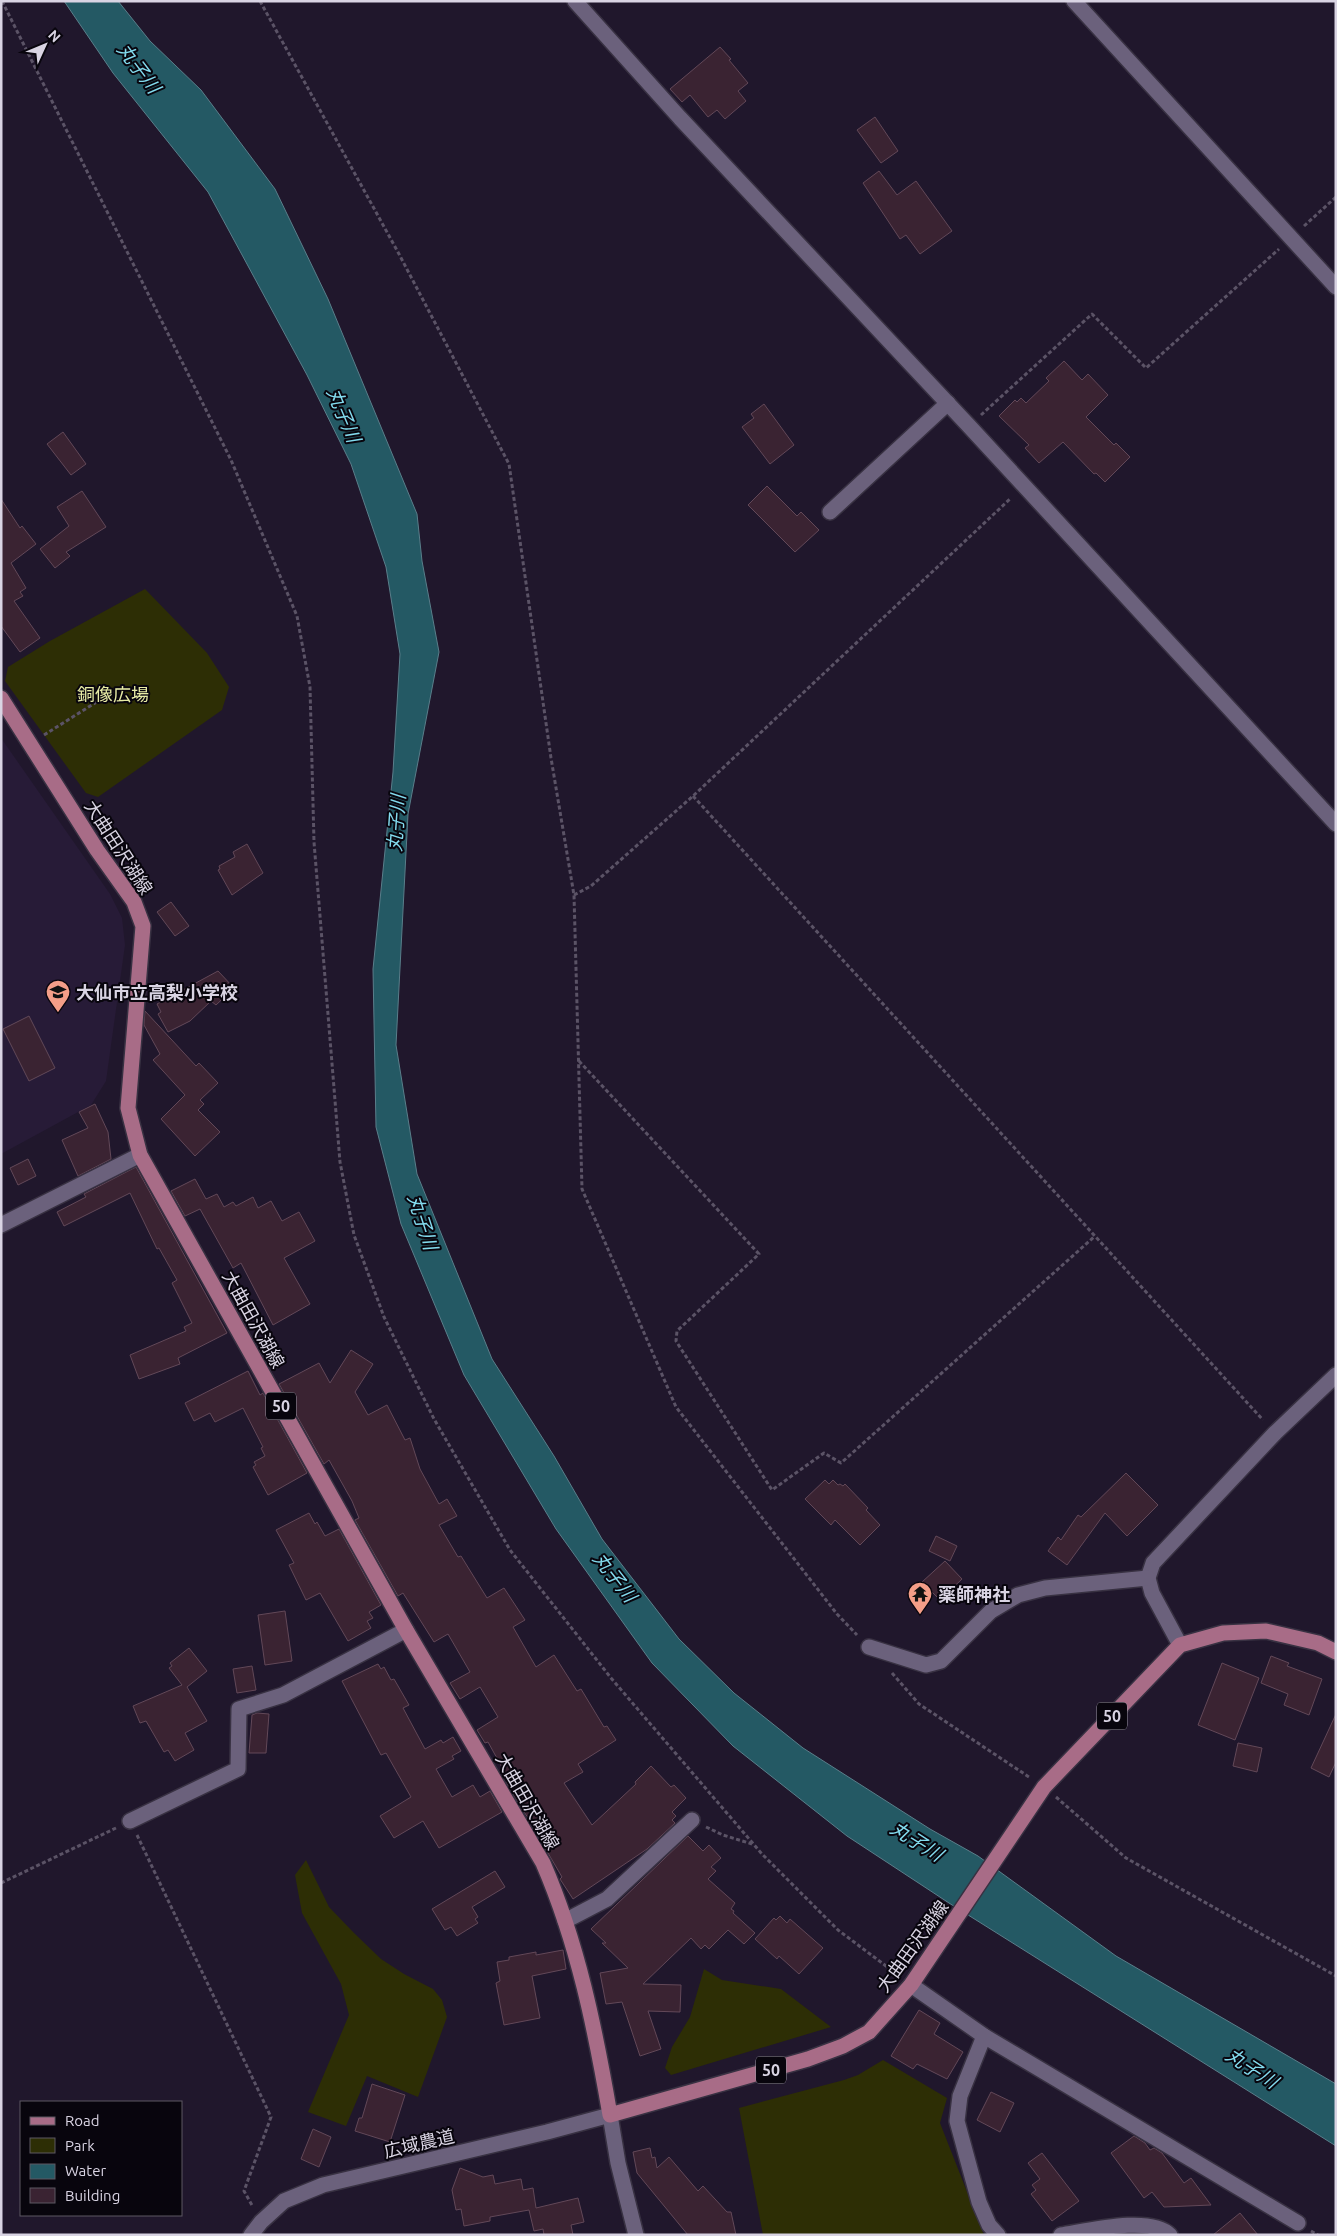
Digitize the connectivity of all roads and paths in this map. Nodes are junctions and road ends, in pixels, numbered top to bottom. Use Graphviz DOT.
graph roads {
  1 [pos="2,1"];
  2 [pos="260,1"];
  3 [pos="575,1"];
  4 [pos="1074,1"];
  5 [pos="1336,198"];
  6 [pos="1291,238"];
  7 [pos="1336,287"];
  8 [pos="948,403"];
  9 [pos="969,426"];
  10 [pos="1024,485"];
  11 [pos="830,512"];
  12 [pos="122,686"];
  13 [pos="1,698"];
  14 [pos="32,743"];
  15 [pos="693,796"];
  16 [pos="1336,824"];
  17 [pos="574,895"];
  18 [pos="579,1061"];
  19 [pos="140,1155"];
  20 [pos="1,1225"];
  21 [pos="1095,1236"];
  22 [pos="1336,1375"];
  23 [pos="1275,1433"];
  24 [pos="1148,1578"];
  25 [pos="406,1630"];
  26 [pos="1180,1645"];
  27 [pos="869,1647"];
  28 [pos="1336,1652"];
  29 [pos="1044,1787"];
  30 [pos="692,1820"];
  31 [pos="130,1822"];
  32 [pos="754,1844"];
  33 [pos="1,1883"];
  34 [pos="564,1921"];
  35 [pos="1336,1976"];
  36 [pos="911,1985"];
  37 [pos="984,2036"];
  38 [pos="610,2115"];
  39 [pos="261,2222"];
  40 [pos="1298,2223"];
  41 [pos="251,2235"];
  42 [pos="636,2235"];
  43 [pos="998,2235"];
  44 [pos="1061,2235"];
  45 [pos="1170,2235"];
  1 -- 32 [label="path"];
  2 -- 17 [label="path"];
  3 -- 8 [label="street"];
  4 -- 6 [label="street"];
  5 -- 6 [label="path"];
  6 -- 7 [label="street"];
  6 -- 9 [label="path"];
  8 -- 9 [label="street"];
  8 -- 11 [label="street"];
  9 -- 10 [label="street"];
  10 -- 15 [label="path"];
  10 -- 16 [label="street"];
  12 -- 14 [label="path"];
  13 -- 14 [label="main road, 大曲田沢湖線 / 50"];
  14 -- 19 [label="main road, 大曲田沢湖線 / 50"];
  15 -- 17 [label="path"];
  15 -- 21 [label="path"];
  17 -- 18 [label="path"];
  18 -- 21 [label="path"];
  18 -- 27 [label="path"];
  19 -- 20 [label="street"];
  19 -- 25 [label="main road, 大曲田沢湖線 / 50"];
  21 -- 23 [label="path"];
  22 -- 23 [label="street"];
  23 -- 24 [label="street"];
  24 -- 26 [label="street"];
  24 -- 27 [label="street"];
  25 -- 31 [label="street"];
  25 -- 34 [label="main road, 大曲田沢湖線 / 50"];
  26 -- 28 [label="main road"];
  26 -- 29 [label="main road, 大曲田沢湖線 / 50"];
  27 -- 29 [label="path"];
  29 -- 35 [label="path"];
  29 -- 36 [label="main road, 大曲田沢湖線 / 50"];
  30 -- 32 [label="path"];
  30 -- 34 [label="street"];
  31 -- 33 [label="path"];
  31 -- 39 [label="path"];
  32 -- 36 [label="path"];
  34 -- 38 [label="main road, 大曲田沢湖線 / 50"];
  36 -- 37 [label="street"];
  36 -- 38 [label="main road, 大曲田沢湖線 / 50"];
  37 -- 40 [label="street"];
  37 -- 43 [label="street"];
  38 -- 39 [label="street, 広域農道"];
  38 -- 42 [label="street"];
  39 -- 41 [label="street, 広域農道"];
  44 -- 45 [label="street"];
}
